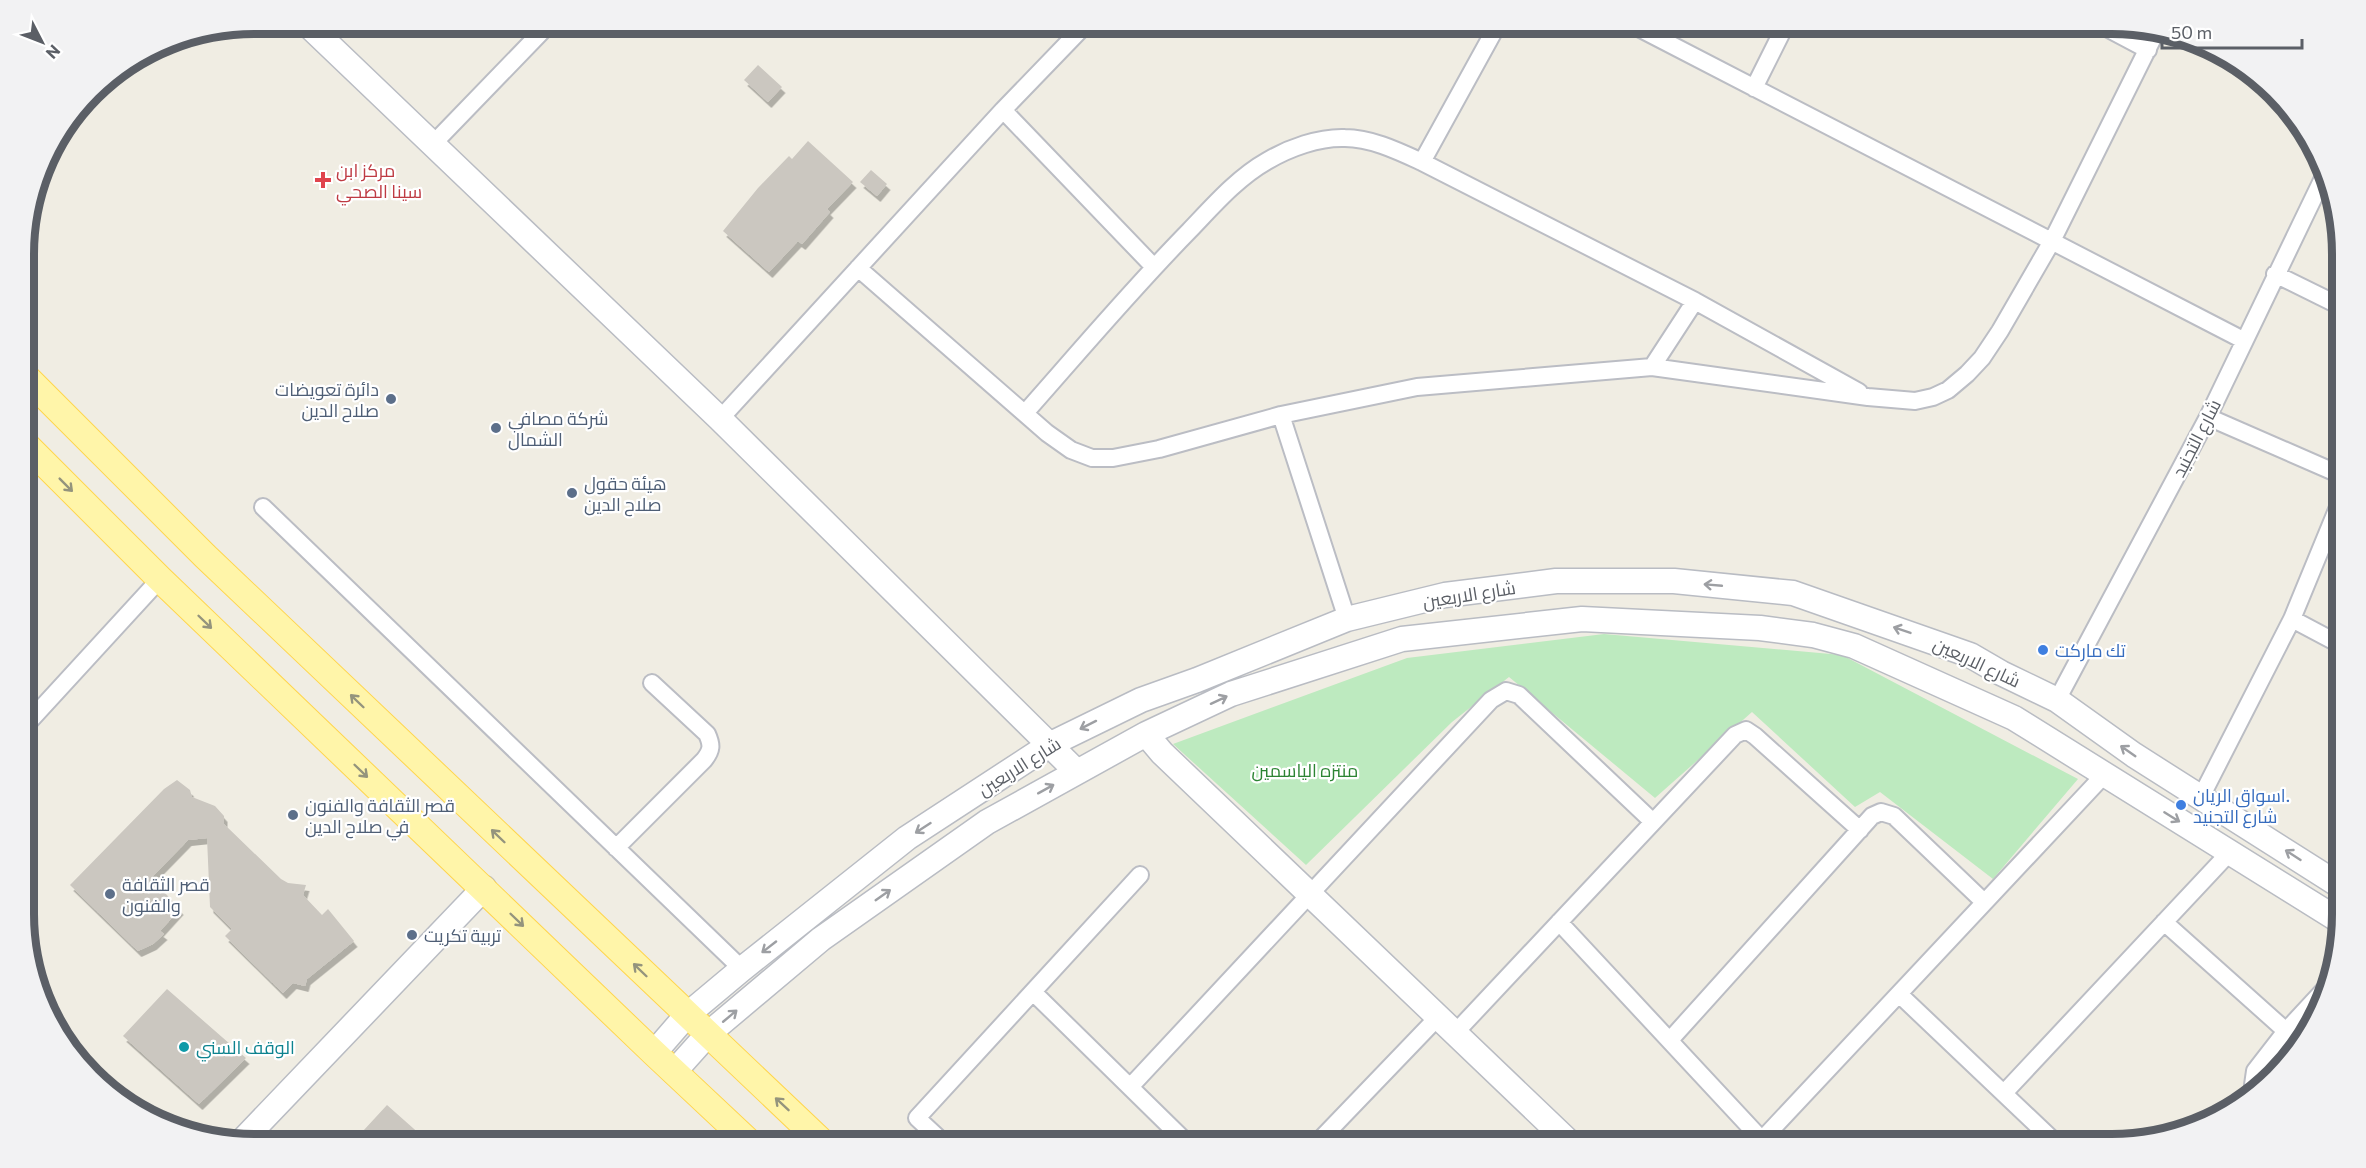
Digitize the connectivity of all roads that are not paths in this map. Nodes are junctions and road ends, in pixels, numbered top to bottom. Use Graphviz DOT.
graph roads {
  1 [pos="322,34"];
  2 [pos="539,34"];
  3 [pos="1076,34"];
  4 [pos="1492,34"];
  5 [pos="1650,34"];
  6 [pos="1781,34"];
  7 [pos="2133,35"];
  8 [pos="2152,42"];
  9 [pos="1754,88"];
  10 [pos="1003,110"];
  11 [pos="433,144"];
  12 [pos="1422,162"];
  13 [pos="2320,184"];
  14 [pos="2052,241"];
  15 [pos="1154,267"];
  16 [pos="858,268"];
  17 [pos="2275,274"];
  18 [pos="1695,301"];
  19 [pos="2332,302"];
  20 [pos="2243,340"];
  21 [pos="1652,366"];
  22 [pos="34,385"];
  23 [pos="1868,397"];
  24 [pos="1025,413"];
  25 [pos="1281,415"];
  26 [pos="2208,417"];
  27 [pos="720,419"];
  28 [pos="34,453"];
  29 [pos="2332,471"];
  30 [pos="263,507"];
  31 [pos="2332,522"];
  32 [pos="160,579"];
  33 [pos="1347,619"];
  34 [pos="2292,619"];
  35 [pos="2332,640"];
  36 [pos="1970,655"];
  37 [pos="652,683"];
  38 [pos="1952,689"];
  39 [pos="2057,700"];
  40 [pos="34,716"];
  41 [pos="1146,734"];
  42 [pos="1051,744"];
  43 [pos="1077,772"];
  44 [pos="2104,775"];
  45 [pos="2201,797"];
  46 [pos="1653,822"];
  47 [pos="1860,830"];
  48 [pos="616,848"];
  49 [pos="2230,852"];
  50 [pos="1140,875"];
  51 [pos="2332,881"];
  52 [pos="484,888"];
  53 [pos="1310,894"];
  54 [pos="1984,902"];
  55 [pos="2332,916"];
  56 [pos="1559,922"];
  57 [pos="2164,922"];
  58 [pos="741,969"];
  59 [pos="1034,993"];
  60 [pos="1899,994"];
  61 [pos="2313,1001"];
  62 [pos="687,1015"];
  63 [pos="1447,1025"];
  64 [pos="2286,1031"];
  65 [pos="708,1034"];
  66 [pos="1670,1040"];
  67 [pos="654,1053"];
  68 [pos="674,1072"];
  69 [pos="2253,1082"];
  70 [pos="1130,1088"];
  71 [pos="2004,1093"];
  72 [pos="249,1134"];
  73 [pos="741,1134"];
  74 [pos="813,1134"];
  75 [pos="934,1134"];
  76 [pos="1178,1134"];
  77 [pos="1327,1134"];
  78 [pos="1553,1134"];
  79 [pos="1753,1134"];
  80 [pos="1768,1134"];
  81 [pos="2047,1134"];
  1 -- 11 [label="main road"];
  2 -- 11 [label="street"];
  3 -- 10 [label="street"];
  4 -- 12 [label="street"];
  5 -- 9 [label="street"];
  6 -- 9 [label="street"];
  7 -- 8 [label="street"];
  8 -- 14 [label="street"];
  9 -- 14 [label="street"];
  10 -- 15 [label="street"];
  10 -- 16 [label="street"];
  11 -- 27 [label="main road"];
  12 -- 15 [label="street"];
  12 -- 18 [label="street"];
  13 -- 17 [label="street, شارع التجنيد"];
  14 -- 20 [label="street"];
  14 -- 23 [label="street"];
  15 -- 24 [label="street"];
  16 -- 24 [label="street"];
  16 -- 27 [label="street"];
  17 -- 19 [label="street"];
  17 -- 20 [label="street, شارع التجنيد"];
  18 -- 21 [label="street"];
  18 -- 23 [label="street"];
  20 -- 26 [label="street, شارع التجنيد"];
  21 -- 23 [label="street"];
  21 -- 25 [label="street"];
  62 -- 22 [label="main road, one-way"];
  24 -- 25 [label="street"];
  25 -- 33 [label="street"];
  26 -- 29 [label="street"];
  26 -- 39 [label="street, شارع التجنيد"];
  27 -- 42 [label="main road"];
  28 -- 32 [label="main road, one-way"];
  30 -- 48 [label="street"];
  31 -- 34 [label="street"];
  32 -- 40 [label="street"];
  32 -- 52 [label="main road, one-way"];
  36 -- 33 [label="main road, شارع الاربعين, one-way"];
  33 -- 42 [label="main road, شارع الاربعين, one-way"];
  34 -- 35 [label="street"];
  34 -- 45 [label="street"];
  36 -- 38 [label="main road"];
  36 -- 39 [label="main road, شارع الاربعين"];
  37 -- 48 [label="street"];
  41 -- 38 [label="main road, one-way"];
  38 -- 44 [label="main road"];
  45 -- 39 [label="main road, شارع الاربعين, one-way"];
  41 -- 43 [label="main road"];
  41 -- 53 [label="main road"];
  42 -- 43 [label="main road"];
  42 -- 58 [label="main road, شارع الاربعين, one-way"];
  65 -- 43 [label="main road, one-way"];
  44 -- 49 [label="main road, one-way"];
  44 -- 54 [label="street"];
  51 -- 45 [label="main road, شارع الاربعين, one-way"];
  46 -- 47 [label="street"];
  46 -- 53 [label="street"];
  46 -- 56 [label="street"];
  47 -- 54 [label="street"];
  47 -- 66 [label="street"];
  48 -- 58 [label="street"];
  49 -- 55 [label="main road"];
  49 -- 57 [label="street"];
  50 -- 59 [label="street"];
  52 -- 67 [label="main road, one-way"];
  52 -- 72 [label="main road"];
  53 -- 63 [label="main road"];
  53 -- 70 [label="street"];
  54 -- 60 [label="street"];
  56 -- 63 [label="street"];
  56 -- 66 [label="street"];
  57 -- 64 [label="street"];
  57 -- 71 [label="street"];
  58 -- 62 [label="main road, شارع الاربعين"];
  59 -- 70 [label="street"];
  59 -- 75 [label="street"];
  60 -- 71 [label="street"];
  60 -- 80 [label="street"];
  61 -- 64 [label="street"];
  62 -- 65 [label="main road"];
  62 -- 67 [label="main road, شارع الاربعين"];
  63 -- 77 [label="street"];
  63 -- 78 [label="main road"];
  64 -- 69 [label="street"];
  65 -- 68 [label="main road"];
  74 -- 65 [label="main road, one-way"];
  66 -- 79 [label="street"];
  67 -- 68 [label="main road"];
  68 -- 73 [label="main road"];
  70 -- 76 [label="street"];
  71 -- 81 [label="street"];
}
